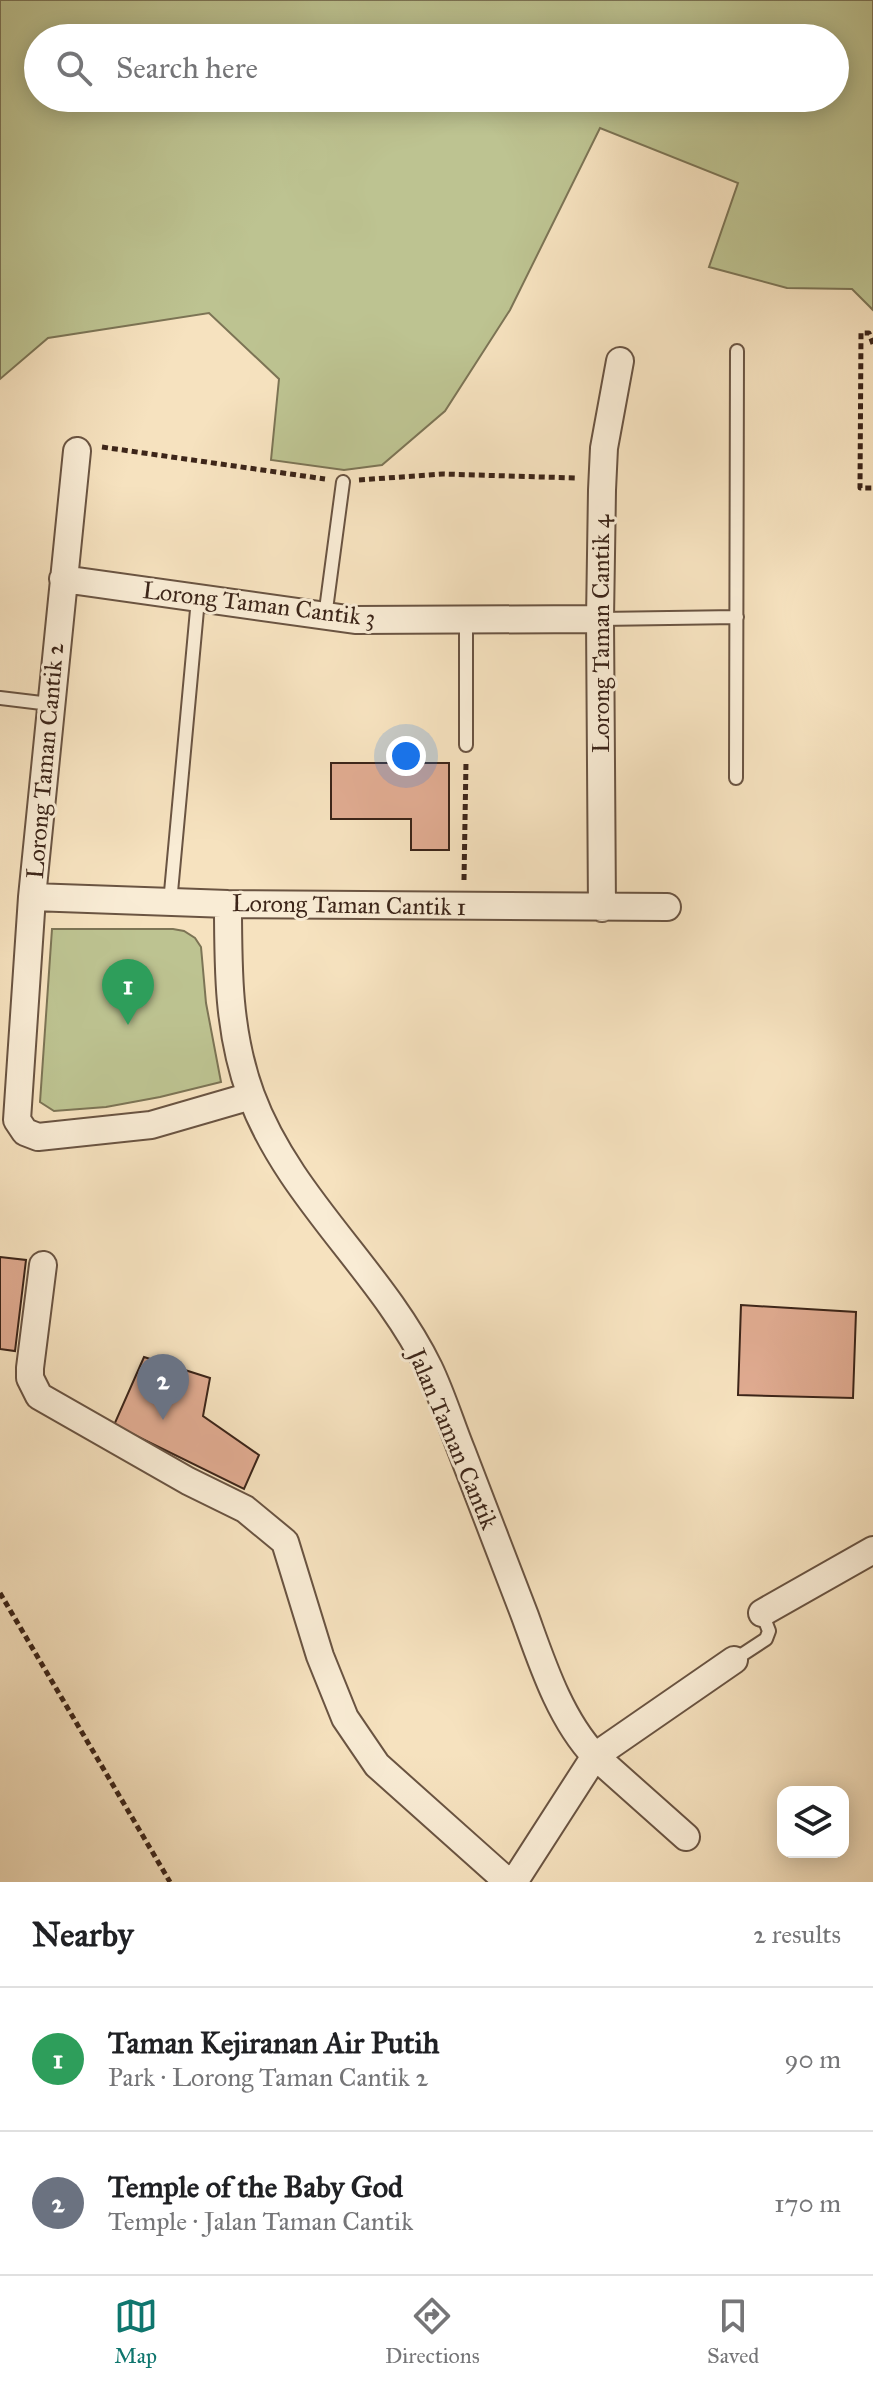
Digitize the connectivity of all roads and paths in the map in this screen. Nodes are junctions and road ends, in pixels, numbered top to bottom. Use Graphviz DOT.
graph roads {
  1 [pos="873,344"];
  2 [pos="737,351"];
  3 [pos="620,361"];
  4 [pos="77,451"];
  5 [pos="343,482"];
  6 [pos="873,488"];
  7 [pos="63,579"];
  8 [pos="198,599"];
  9 [pos="325,617"];
  10 [pos="737,617"];
  11 [pos="466,618"];
  12 [pos="600,619"];
  13 [pos="0,698"];
  14 [pos="50,704"];
  15 [pos="466,745"];
  16 [pos="736,778"];
  17 [pos="464,867"];
  18 [pos="32,897"];
  19 [pos="170,903"];
  20 [pos="228,904"];
  21 [pos="667,907"];
  22 [pos="602,908"];
  23 [pos="251,1096"];
  24 [pos="43,1265"];
  25 [pos="873,1550"];
  26 [pos="0,1593"];
  27 [pos="762,1613"];
  28 [pos="734,1660"];
  29 [pos="595,1756"];
  30 [pos="686,1837"];
  31 [pos="170,1882"];
  32 [pos="511,1882"];
  1 -- 6 [label="path"];
  2 -- 10 [label="lane"];
  3 -- 12 [label="street, Lorong Taman Cantik 4"];
  4 -- 7 [label="street, Lorong Taman Cantik 2"];
  5 -- 9 [label="lane"];
  7 -- 8 [label="street, Lorong Taman Cantik 3"];
  7 -- 14 [label="street, Lorong Taman Cantik 2"];
  8 -- 9 [label="street, Lorong Taman Cantik 3"];
  8 -- 19 [label="lane"];
  9 -- 11 [label="street, Lorong Taman Cantik 3"];
  10 -- 12 [label="lane"];
  10 -- 16 [label="lane"];
  11 -- 12 [label="street, Lorong Taman Cantik 3"];
  11 -- 15 [label="lane"];
  12 -- 22 [label="street, Lorong Taman Cantik 4"];
  13 -- 14 [label="lane"];
  14 -- 18 [label="street, Lorong Taman Cantik 2"];
  15 -- 17 [label="path"];
  18 -- 19 [label="street, Lorong Taman Cantik 1"];
  18 -- 23 [label="street, Lorong Taman Cantik 2"];
  19 -- 20 [label="street, Lorong Taman Cantik 1"];
  20 -- 22 [label="street, Lorong Taman Cantik 1"];
  20 -- 23 [label="street, Jalan Taman Cantik"];
  21 -- 22 [label="street, Lorong Taman Cantik 1"];
  23 -- 29 [label="street, Jalan Taman Cantik"];
  24 -- 32 [label="street"];
  25 -- 27 [label="street"];
  26 -- 31 [label="path"];
  27 -- 28 [label="lane"];
  28 -- 29 [label="street"];
  29 -- 30 [label="street, Jalan Taman Cantik"];
  29 -- 32 [label="street"];
}
